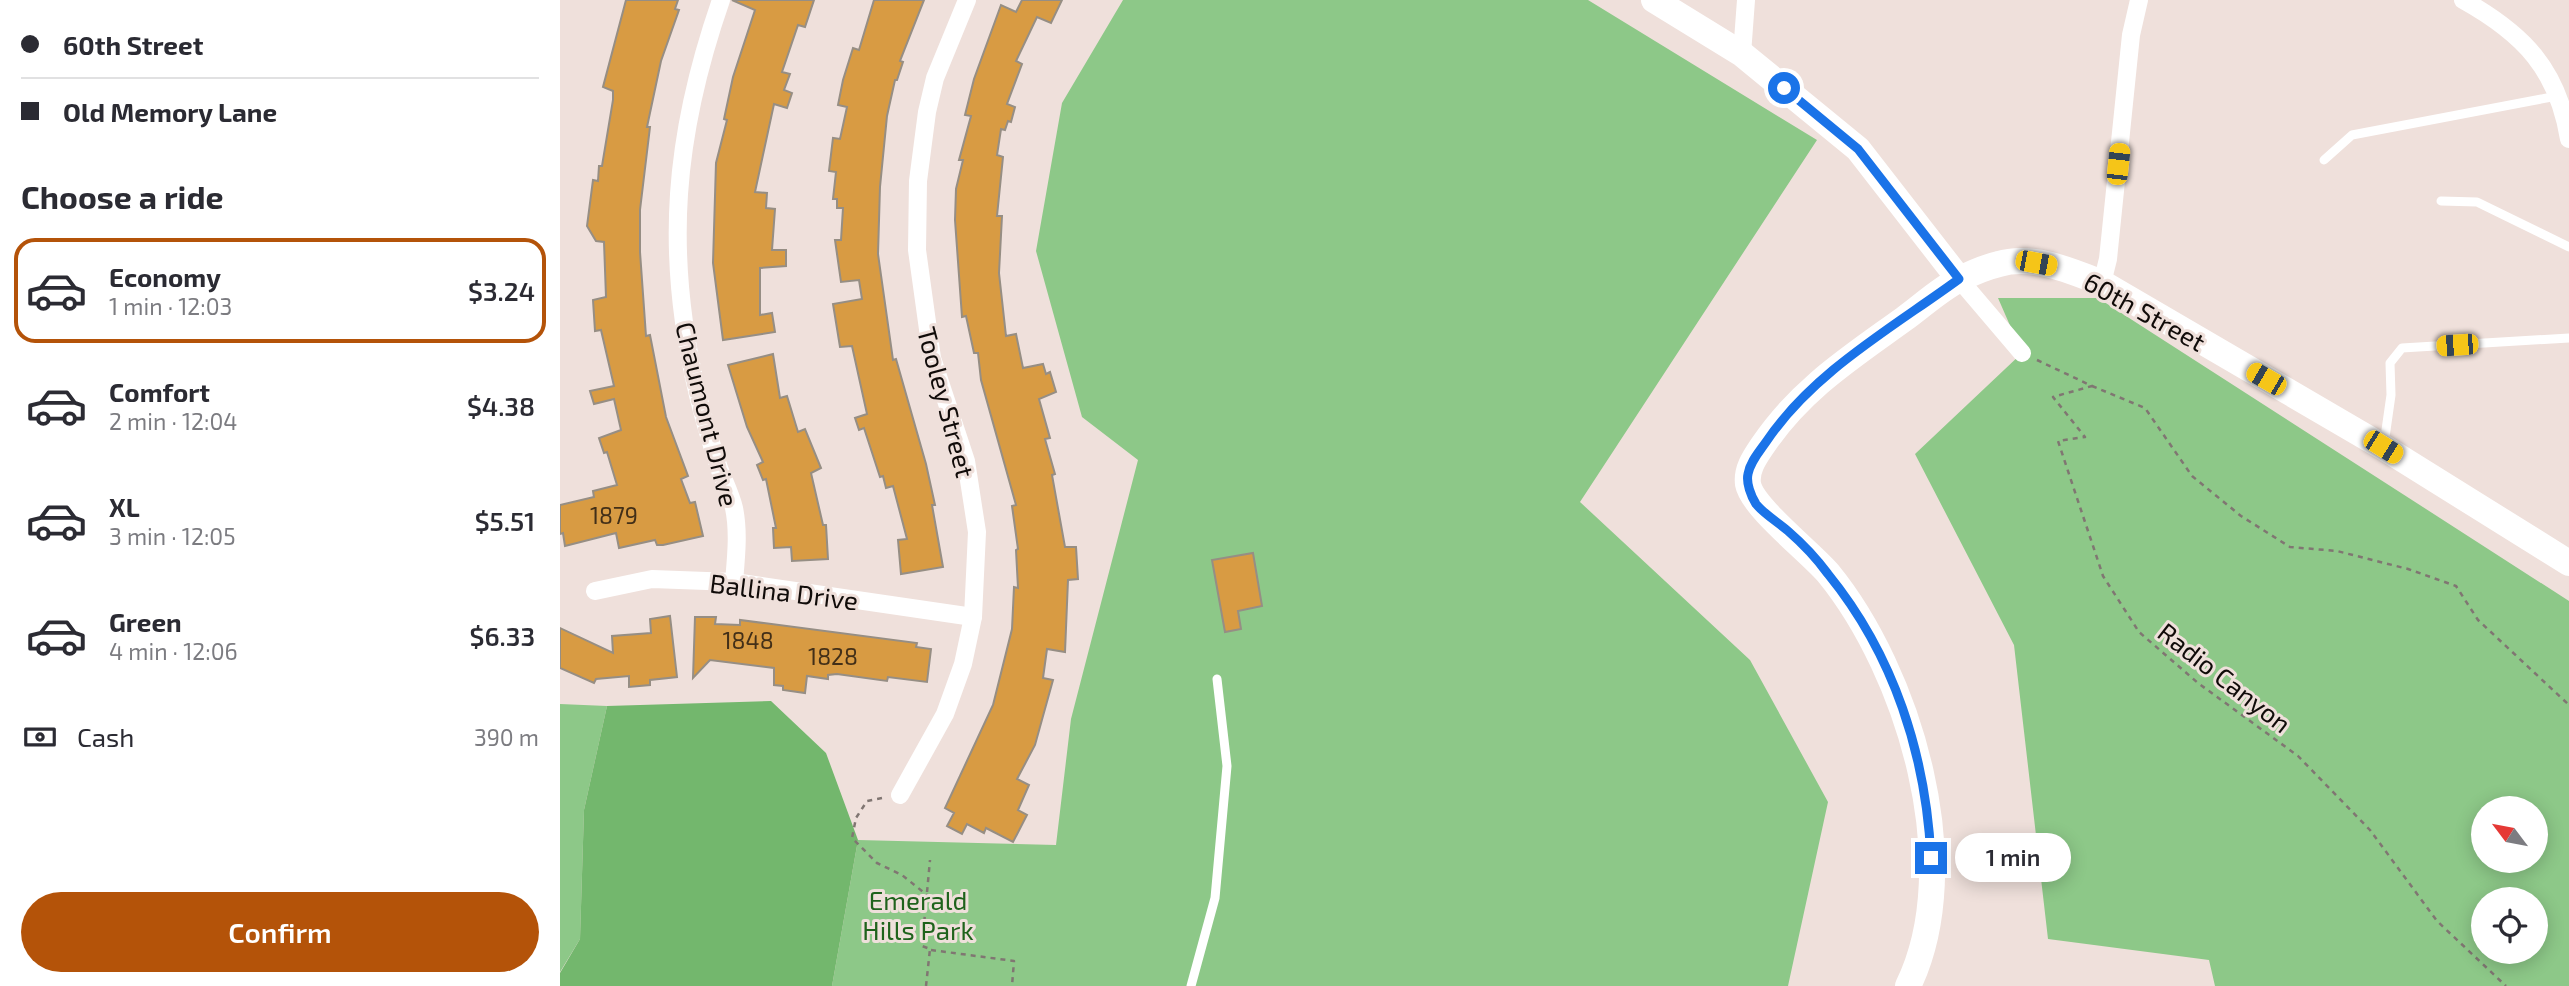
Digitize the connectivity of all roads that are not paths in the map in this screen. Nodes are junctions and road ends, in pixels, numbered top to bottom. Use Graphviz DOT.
graph roads {
  1 [pos="721,0"];
  2 [pos="967,0"];
  3 [pos="1654,0"];
  4 [pos="1746,0"];
  5 [pos="2139,0"];
  6 [pos="2463,0"];
  7 [pos="1742,54"];
  8 [pos="2559,96"];
  9 [pos="2569,139"];
  10 [pos="2324,159"];
  11 [pos="2441,201"];
  12 [pos="2569,247"];
  13 [pos="1959,279"];
  14 [pos="2102,283"];
  15 [pos="2569,338"];
  16 [pos="2022,353"];
  17 [pos="2383,447"];
  18 [pos="2569,563"];
  19 [pos="734,582"];
  20 [pos="595,591"];
  21 [pos="973,617"];
  22 [pos="1217,679"];
  23 [pos="900,795"];
  24 [pos="1191,986"];
  25 [pos="1908,986"];
  1 -- 19 [label="street, Chaumont Drive"];
  2 -- 21 [label="street, Tooley Street"];
  3 -- 7 [label="street"];
  4 -- 7 [label="street"];
  5 -- 14 [label="street"];
  6 -- 8 [label="street"];
  7 -- 13 [label="street"];
  8 -- 9 [label="street"];
  8 -- 10 [label="lane"];
  11 -- 12 [label="lane"];
  13 -- 14 [label="street, 60th Street"];
  13 -- 16 [label="street"];
  13 -- 25 [label="street, 60th Street"];
  14 -- 17 [label="street, 60th Street"];
  15 -- 17 [label="lane"];
  17 -- 18 [label="street, 60th Street"];
  19 -- 20 [label="street, Ballina Drive"];
  19 -- 21 [label="street, Ballina Drive"];
  21 -- 23 [label="street, Tooley Street"];
  22 -- 24 [label="lane"];
}
